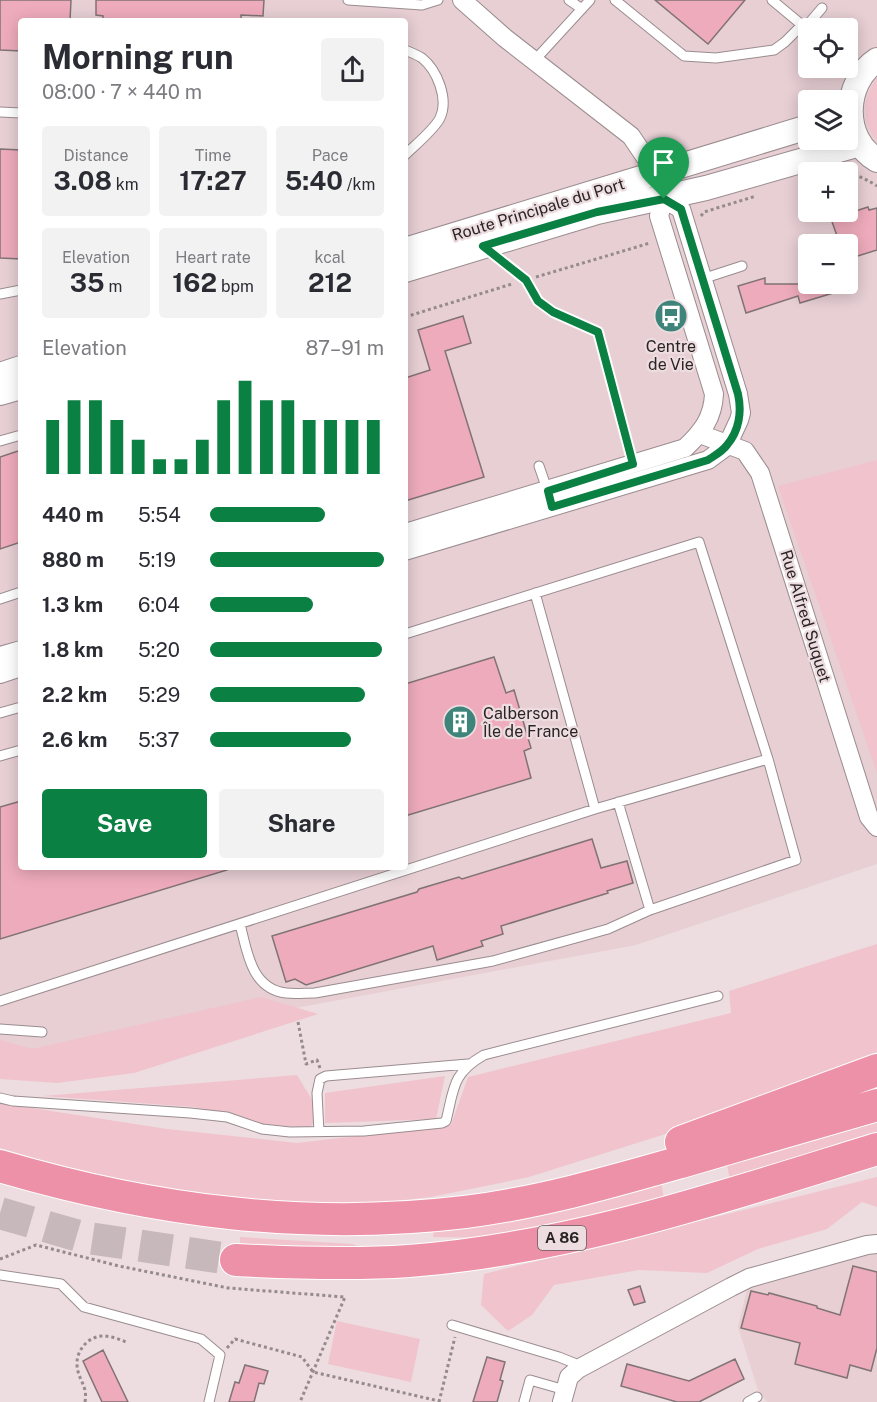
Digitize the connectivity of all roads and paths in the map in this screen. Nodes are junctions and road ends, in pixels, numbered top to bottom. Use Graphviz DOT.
graph roads {
  1 [pos="348,0"];
  2 [pos="438,0"];
  3 [pos="462,0"];
  4 [pos="569,0"];
  5 [pos="590,0"];
  6 [pos="615,0"];
  7 [pos="772,0"];
  8 [pos="822,8"];
  9 [pos="582,9"];
  10 [pos="813,18"];
  11 [pos="798,22"];
  12 [pos="798,29"];
  13 [pos="408,52"];
  14 [pos="877,60"];
  15 [pos="534,61"];
  16 [pos="854,90"];
  17 [pos="0,112"];
  18 [pos="18,113"];
  19 [pos="798,130"];
  20 [pos="858,140"];
  21 [pos="860,144"];
  22 [pos="408,152"];
  23 [pos="877,160"];
  24 [pos="656,173"];
  25 [pos="858,175"];
  26 [pos="877,186"];
  27 [pos="756,196"];
  28 [pos="664,199"];
  29 [pos="699,218"];
  30 [pos="483,246"];
  31 [pos="408,249"];
  32 [pos="742,266"];
  33 [pos="408,269"];
  34 [pos="702,279"];
  35 [pos="18,291"];
  36 [pos="0,294"];
  37 [pos="18,369"];
  38 [pos="0,375"];
  39 [pos="18,388"];
  40 [pos="0,393"];
  41 [pos="700,434"];
  42 [pos="18,436"];
  43 [pos="0,441"];
  44 [pos="727,446"];
  45 [pos="633,464"];
  46 [pos="539,466"];
  47 [pos="550,499"];
  48 [pos="408,532"];
  49 [pos="408,550"];
  50 [pos="18,593"];
  51 [pos="535,593"];
  52 [pos="0,599"];
  53 [pos="408,633"];
  54 [pos="18,651"];
  55 [pos="0,656"];
  56 [pos="18,668"];
  57 [pos="0,674"];
  58 [pos="18,708"];
  59 [pos="0,713"];
  60 [pos="18,751"];
  61 [pos="0,756"];
  62 [pos="768,759"];
  63 [pos="618,802"];
  64 [pos="595,809"];
  65 [pos="877,828"];
  66 [pos="407,870"];
  67 [pos="408,870"];
  68 [pos="650,910"];
  69 [pos="240,924"];
  70 [pos="718,996"];
  71 [pos="0,1001"];
  72 [pos="298,1022"];
  73 [pos="0,1029"];
  74 [pos="42,1032"];
  75 [pos="468,1064"];
  76 [pos="877,1070"];
  77 [pos="320,1079"];
  78 [pos="0,1098"];
  79 [pos="877,1105"];
  80 [pos="319,1132"];
  81 [pos="870,1155"];
  82 [pos="0,1166"];
  83 [pos="548,1197"];
  84 [pos="877,1244"];
  85 [pos="0,1258"];
  86 [pos="236,1260"];
  87 [pos="0,1275"];
  88 [pos="452,1325"];
  89 [pos="126,1342"];
  90 [pos="220,1355"];
  91 [pos="578,1369"];
  92 [pos="313,1372"];
  93 [pos="563,1396"];
  94 [pos="85,1402"];
  95 [pos="209,1402"];
  96 [pos="300,1402"];
  97 [pos="439,1402"];
  98 [pos="524,1402"];
  1 -- 2 [label="lane"];
  3 -- 15 [label="street"];
  4 -- 9 [label="lane"];
  5 -- 9 [label="lane"];
  6 -- 12 [label="lane"];
  7 -- 11 [label="lane"];
  8 -- 10 [label="lane"];
  9 -- 15 [label="lane"];
  13 -- 22 [label="lane"];
  14 -- 16 [label="main road"];
  15 -- 24 [label="street"];
  17 -- 18 [label="lane"];
  19 -- 24 [label="main road, Route Principale du Port"];
  20 -- 21 [label="main road"];
  21 -- 23 [label="main road"];
  21 -- 28 [label="main road, Route Principale du Port"];
  24 -- 28 [label="street"];
  24 -- 31 [label="main road, Route Principale du Port"];
  25 -- 26 [label="path"];
  27 -- 29 [label="path"];
  28 -- 30 [label="main road, Route Principale du Port"];
  28 -- 34 [label="street"];
  28 -- 41 [label="street"];
  30 -- 33 [label="main road, Route Principale du Port"];
  30 -- 45 [label="lane"];
  32 -- 34 [label="lane"];
  34 -- 44 [label="street"];
  35 -- 36 [label="lane"];
  37 -- 38 [label="main road"];
  39 -- 40 [label="main road"];
  41 -- 44 [label="street, Rue Alfred Suquet"];
  41 -- 45 [label="street"];
  42 -- 43 [label="lane"];
  44 -- 47 [label="street"];
  44 -- 65 [label="street, Rue Alfred Suquet"];
  45 -- 47 [label="street"];
  46 -- 47 [label="lane"];
  47 -- 48 [label="street"];
  47 -- 49 [label="street"];
  50 -- 52 [label="lane"];
  51 -- 53 [label="lane"];
  51 -- 62 [label="lane"];
  51 -- 64 [label="lane"];
  54 -- 55 [label="street"];
  56 -- 57 [label="street"];
  58 -- 59 [label="lane"];
  60 -- 61 [label="lane"];
  62 -- 63 [label="lane"];
  62 -- 68 [label="lane"];
  63 -- 64 [label="lane"];
  63 -- 68 [label="lane"];
  64 -- 67 [label="lane"];
  66 -- 69 [label="lane"];
  68 -- 69 [label="lane"];
  69 -- 71 [label="lane"];
  70 -- 75 [label="lane"];
  72 -- 77 [label="path"];
  73 -- 74 [label="lane"];
  75 -- 77 [label="lane"];
  75 -- 80 [label="lane"];
  76 -- 83 [label="highway"];
  77 -- 80 [label="lane"];
  78 -- 80 [label="lane"];
  79 -- 83 [label="highway"];
  81 -- 86 [label="highway, A 86"];
  82 -- 83 [label="highway"];
  84 -- 91 [label="street"];
  85 -- 92 [label="path"];
  87 -- 90 [label="lane"];
  88 -- 91 [label="lane"];
  88 -- 97 [label="path"];
  89 -- 94 [label="path"];
  90 -- 92 [label="path"];
  90 -- 95 [label="lane"];
  91 -- 93 [label="street"];
  92 -- 96 [label="path"];
  92 -- 97 [label="path"];
  93 -- 98 [label="lane"];
}
